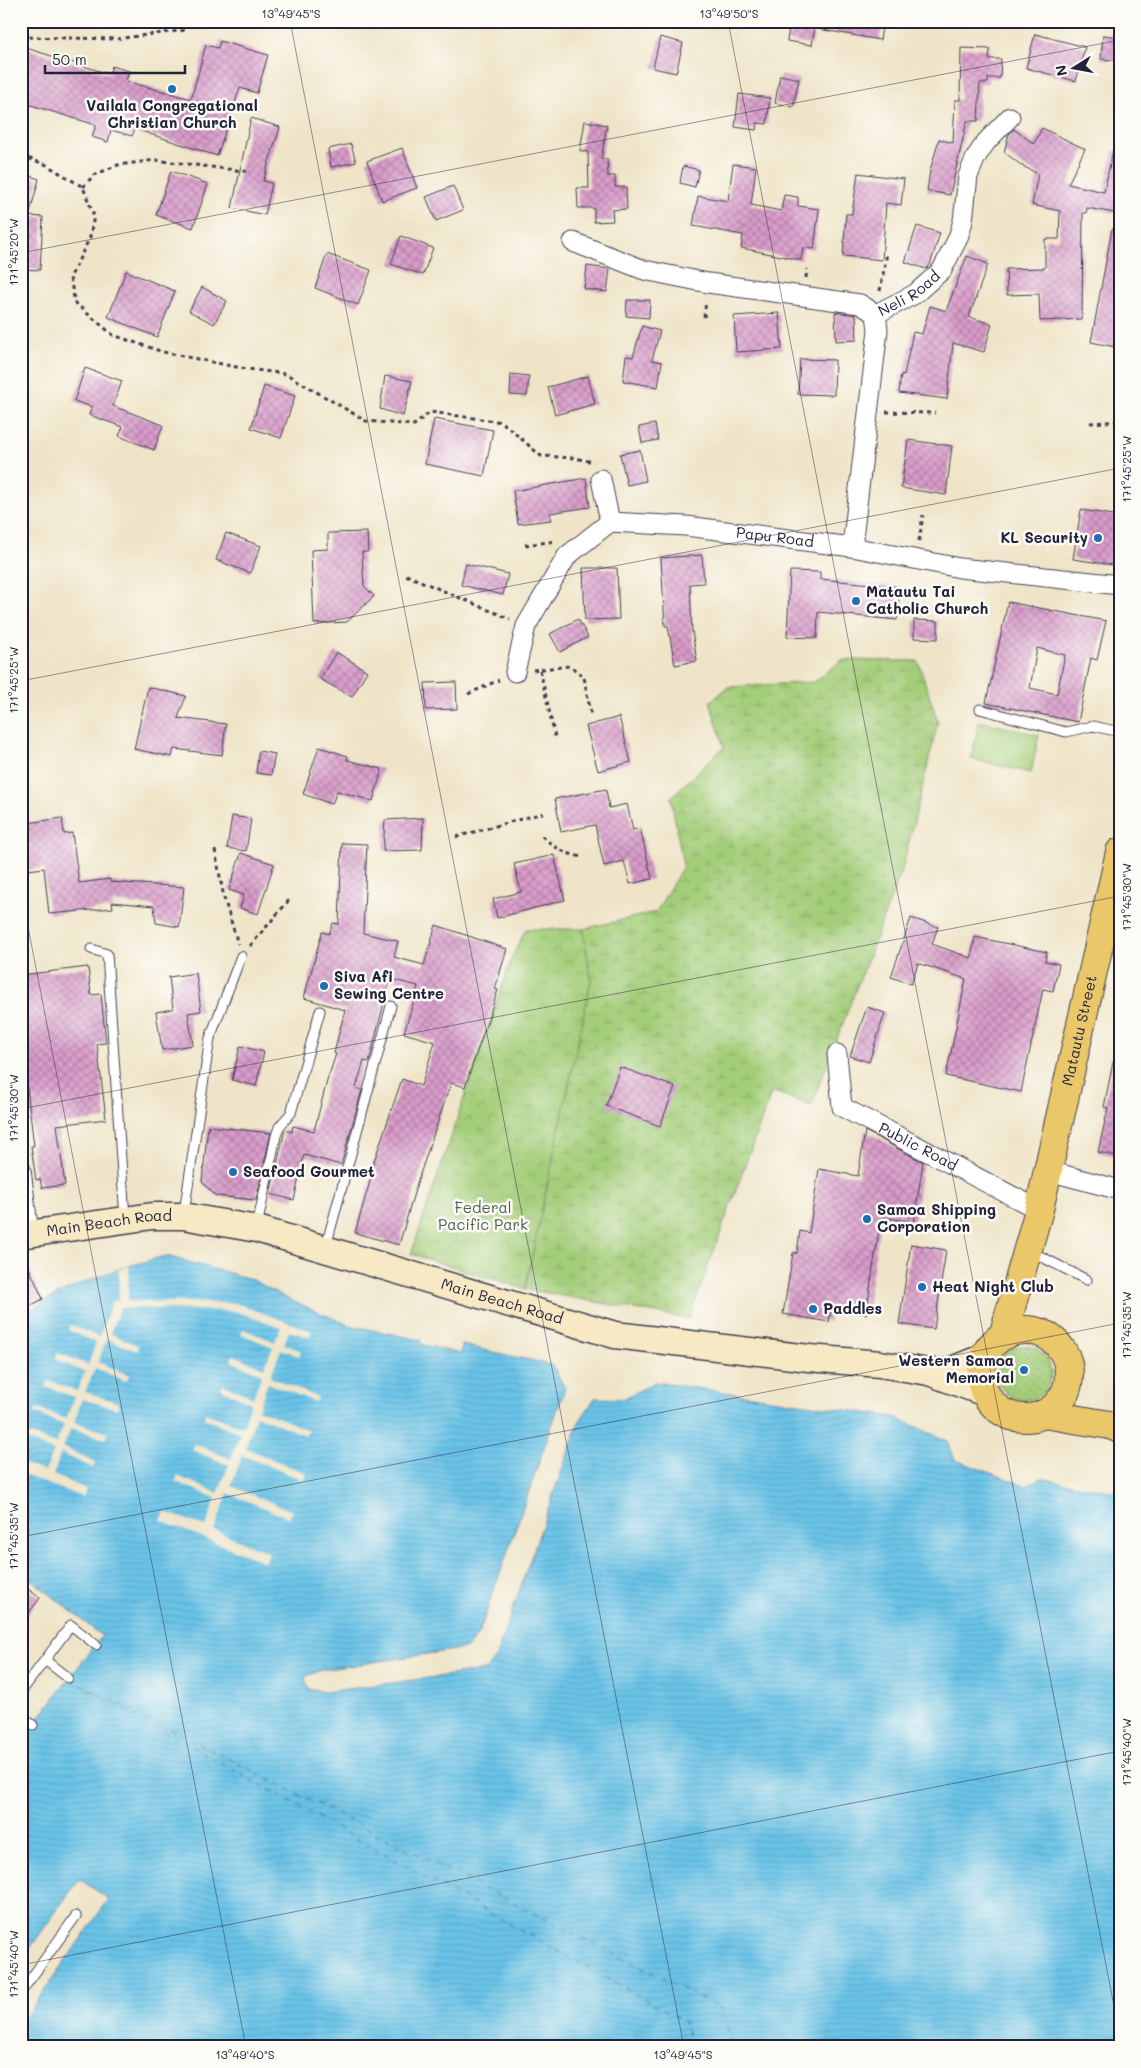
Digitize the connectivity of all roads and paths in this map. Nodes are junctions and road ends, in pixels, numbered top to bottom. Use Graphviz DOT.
graph roads {
  1 [pos="186,30"];
  2 [pos="21,38"];
  3 [pos="1010,116"];
  4 [pos="21,156"];
  5 [pos="251,172"];
  6 [pos="83,187"];
  7 [pos="573,242"];
  8 [pos="887,253"];
  9 [pos="876,314"];
  10 [pos="868,412"];
  11 [pos="935,413"];
  12 [pos="1120,421"];
  13 [pos="1090,423"];
  14 [pos="601,479"];
  15 [pos="923,515"];
  16 [pos="610,522"];
  17 [pos="852,547"];
  18 [pos="916,559"];
  19 [pos="406,575"];
  20 [pos="1120,585"];
  21 [pos="526,626"];
  22 [pos="540,670"];
  23 [pos="515,672"];
  24 [pos="468,694"];
  25 [pos="980,709"];
  26 [pos="591,715"];
  27 [pos="1120,732"];
  28 [pos="555,737"];
  29 [pos="543,813"];
  30 [pos="542,836"];
  31 [pos="456,837"];
  32 [pos="214,850"];
  33 [pos="1120,852"];
  34 [pos="584,857"];
  35 [pos="290,899"];
  36 [pos="91,950"];
  37 [pos="241,956"];
  38 [pos="391,1006"];
  39 [pos="320,1011"];
  40 [pos="837,1054"];
  41 [pos="21,1170"];
  42 [pos="1049,1171"];
  43 [pos="1120,1190"];
  44 [pos="1040,1210"];
  45 [pos="184,1216"];
  46 [pos="125,1220"];
  47 [pos="256,1229"];
  48 [pos="25,1234"];
  49 [pos="325,1249"];
  50 [pos="1034,1254"];
  51 [pos="1088,1280"];
  52 [pos="1038,1333"];
  53 [pos="1002,1336"];
  54 [pos="984,1357"];
  55 [pos="929,1372"];
  56 [pos="1067,1388"];
  57 [pos="985,1393"];
  58 [pos="1044,1414"];
  59 [pos="1115,1427"];
  60 [pos="96,1645"];
  61 [pos="45,1660"];
  62 [pos="68,1678"];
  63 [pos="22,1688"];
  64 [pos="21,1716"];
  65 [pos="33,1725"];
  66 [pos="76,1916"];
  67 [pos="21,1992"];
  1 -- 2 [label="path"];
  3 -- 9 [label="street, Neli Road"];
  4 -- 6 [label="path"];
  5 -- 6 [label="path"];
  6 -- 14 [label="path"];
  7 -- 9 [label="street"];
  8 -- 9 [label="path"];
  9 -- 10 [label="street, Neli Road"];
  10 -- 11 [label="path"];
  10 -- 17 [label="street, Neli Road"];
  12 -- 13 [label="path"];
  14 -- 16 [label="street"];
  15 -- 18 [label="path"];
  16 -- 17 [label="street, Papu Road"];
  16 -- 21 [label="street"];
  17 -- 18 [label="street, Papu Road"];
  18 -- 20 [label="street, Papu Road"];
  19 -- 21 [label="path"];
  21 -- 23 [label="street"];
  22 -- 23 [label="path"];
  22 -- 26 [label="path"];
  22 -- 28 [label="path"];
  23 -- 24 [label="path"];
  25 -- 27 [label="lane"];
  29 -- 31 [label="path"];
  30 -- 34 [label="path"];
  32 -- 37 [label="path"];
  33 -- 42 [label="main road, Matautu Street"];
  35 -- 37 [label="path"];
  36 -- 46 [label="lane"];
  37 -- 45 [label="lane"];
  38 -- 49 [label="lane"];
  39 -- 47 [label="lane"];
  40 -- 44 [label="street, Public Road"];
  41 -- 48 [label="street"];
  42 -- 43 [label="street"];
  42 -- 44 [label="main road, Matautu Street"];
  44 -- 50 [label="main road, Matautu Street"];
  44 -- 53 [label="main road, Matautu Street"];
  45 -- 46 [label="main road, Main Beach Road"];
  45 -- 47 [label="main road, Main Beach Road"];
  46 -- 48 [label="main road, Main Beach Road"];
  47 -- 49 [label="main road, Main Beach Road"];
  49 -- 55 [label="main road, Main Beach Road"];
  50 -- 51 [label="lane"];
  50 -- 52 [label="main road, Matautu Street"];
  52 -- 53 [label="main road"];
  52 -- 56 [label="main road"];
  53 -- 54 [label="main road"];
  54 -- 55 [label="main road"];
  54 -- 57 [label="main road"];
  55 -- 57 [label="main road, Main Beach Road"];
  56 -- 58 [label="main road"];
  56 -- 59 [label="main road"];
  57 -- 58 [label="main road"];
  58 -- 59 [label="main road"];
  60 -- 61 [label="lane"];
  61 -- 62 [label="lane"];
  61 -- 63 [label="lane"];
  64 -- 65 [label="lane"];
  66 -- 67 [label="lane"];
}
